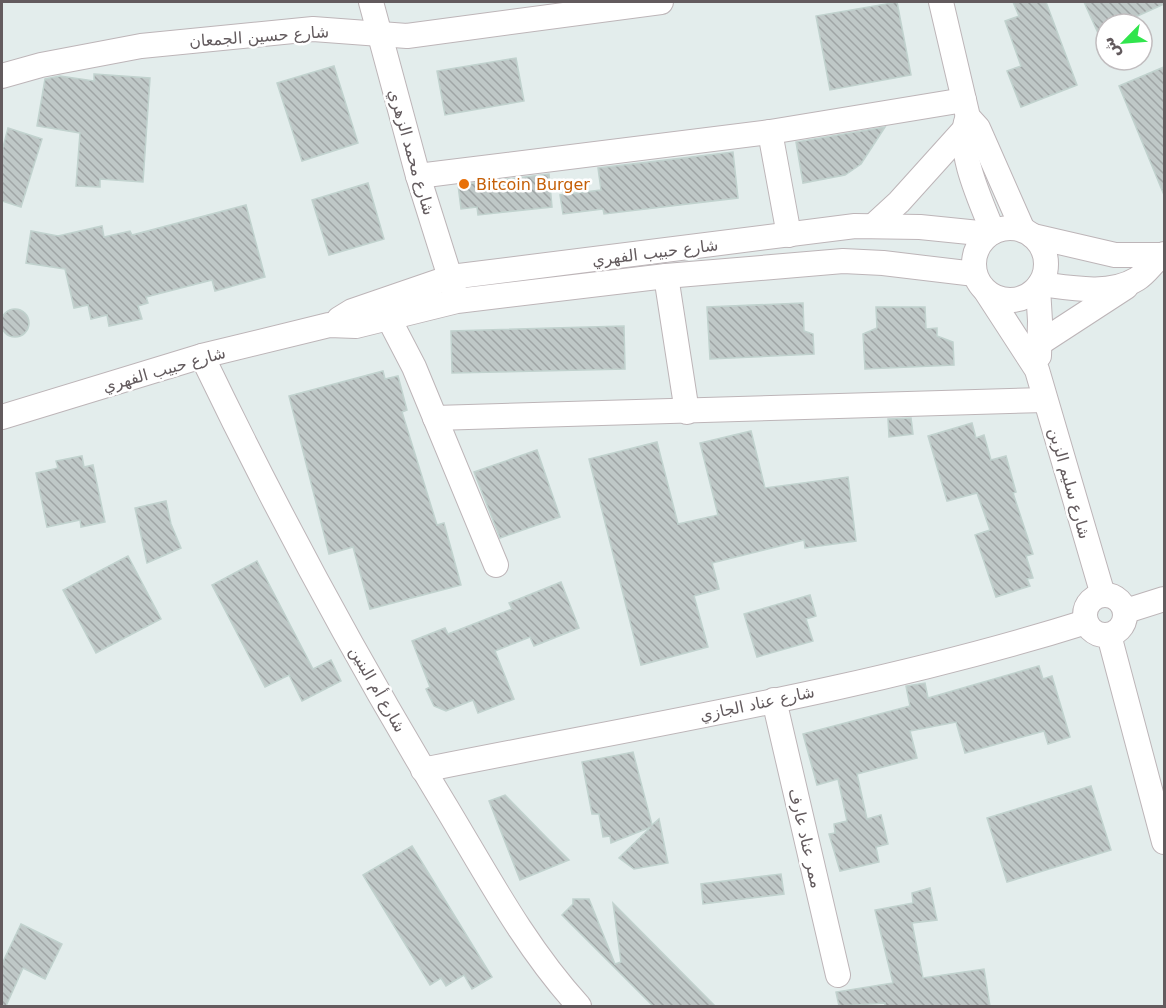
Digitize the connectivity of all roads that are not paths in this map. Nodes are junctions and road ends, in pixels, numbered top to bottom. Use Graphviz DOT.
graph roads {
  1 [pos="370,2"];
  2 [pos="661,2"];
  3 [pos="941,2"];
  4 [pos="378,34"];
  5 [pos="2,76"];
  6 [pos="965,116"];
  7 [pos="770,132"];
  8 [pos="418,176"];
  9 [pos="874,225"];
  10 [pos="991,233"];
  11 [pos="1028,233"];
  12 [pos="789,235"];
  13 [pos="1163,255"];
  14 [pos="666,276"];
  15 [pos="450,277"];
  16 [pos="1136,280"];
  17 [pos="981,283"];
  18 [pos="1039,286"];
  19 [pos="457,301"];
  20 [pos="388,317"];
  21 [pos="329,326"];
  22 [pos="1040,343"];
  23 [pos="202,356"];
  24 [pos="1036,370"];
  25 [pos="1045,400"];
  26 [pos="687,412"];
  27 [pos="2,417"];
  28 [pos="435,418"];
  29 [pos="496,565"];
  30 [pos="1103,595"];
  31 [pos="1164,599"];
  32 [pos="1126,611"];
  33 [pos="1086,622"];
  34 [pos="1108,635"];
  35 [pos="774,700"];
  36 [pos="423,770"];
  37 [pos="1164,842"];
  38 [pos="838,975"];
  39 [pos="579,1006"];
  1 -- 4 [label="street, شارع محمد الزهري"];
  2 -- 4 [label="street, شارع حسين الجمعان"];
  3 -- 6 [label="street"];
  4 -- 5 [label="street, شارع حسين الجمعان"];
  4 -- 8 [label="street, شارع محمد الزهري"];
  6 -- 7 [label="street"];
  6 -- 9 [label="street"];
  6 -- 10 [label="street"];
  6 -- 11 [label="street"];
  7 -- 8 [label="street"];
  7 -- 12 [label="street"];
  8 -- 15 [label="street, شارع محمد الزهري"];
  9 -- 10 [label="street, شارع حبيب الفهري"];
  9 -- 12 [label="street, شارع حبيب الفهري"];
  10 -- 11 [label="street"];
  10 -- 17 [label="street"];
  11 -- 13 [label="street"];
  11 -- 18 [label="street"];
  12 -- 15 [label="street, شارع حبيب الفهري"];
  13 -- 16 [label="street"];
  14 -- 17 [label="street, شارع حبيب الفهري"];
  14 -- 19 [label="street, شارع حبيب الفهري"];
  14 -- 26 [label="street"];
  15 -- 19 [label="street, شارع محمد الزهري"];
  15 -- 21 [label="street, شارع حبيب الفهري"];
  16 -- 18 [label="street"];
  16 -- 22 [label="street"];
  17 -- 18 [label="street"];
  17 -- 24 [label="street, شارع سليم الزبن"];
  18 -- 22 [label="street, شارع سليم الزبن"];
  19 -- 20 [label="street, شارع حبيب الفهري"];
  20 -- 21 [label="street, شارع حبيب الفهري"];
  20 -- 28 [label="street"];
  21 -- 23 [label="street, شارع حبيب الفهري"];
  22 -- 24 [label="street, شارع سليم الزبن"];
  23 -- 27 [label="street, شارع حبيب الفهري"];
  23 -- 36 [label="street, شارع أم البنين"];
  24 -- 25 [label="street, شارع سليم الزبن"];
  25 -- 26 [label="street"];
  25 -- 30 [label="street, شارع سليم الزبن"];
  26 -- 28 [label="street"];
  28 -- 29 [label="street"];
  30 -- 32 [label="street"];
  30 -- 33 [label="street"];
  31 -- 32 [label="street"];
  32 -- 34 [label="street"];
  33 -- 34 [label="street"];
  33 -- 35 [label="street, شارع عناد الجازي"];
  34 -- 37 [label="street"];
  35 -- 36 [label="street, شارع عناد الجازي"];
  35 -- 38 [label="street, ممر عناد عارف"];
  36 -- 39 [label="street, شارع أم البنين"];
}
